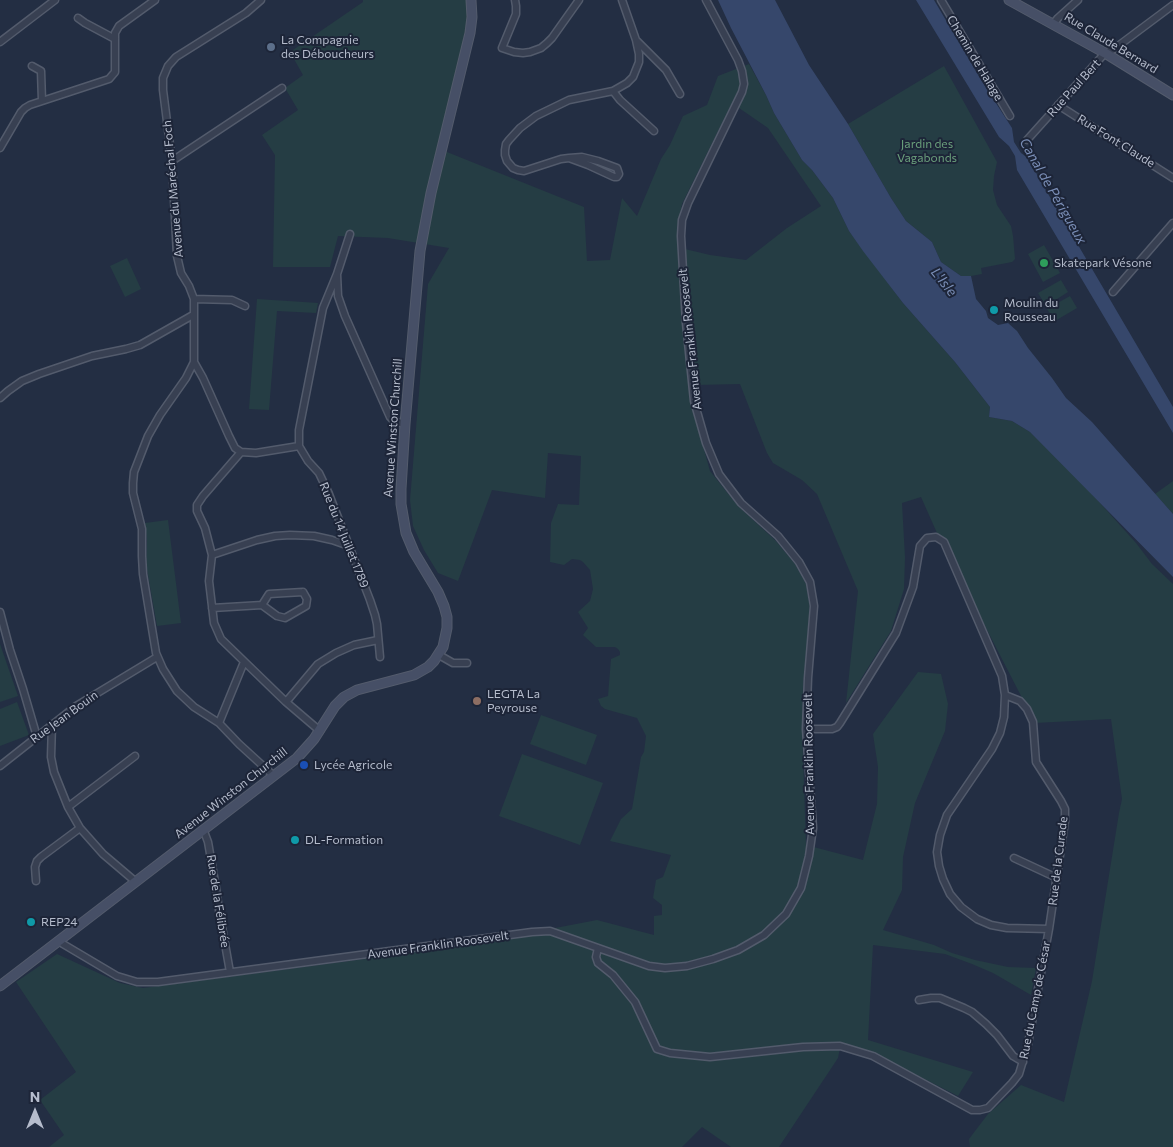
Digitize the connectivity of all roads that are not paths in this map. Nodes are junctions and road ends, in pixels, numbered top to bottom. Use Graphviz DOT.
graph roads {
  1 [pos="55,0"];
  2 [pos="155,0"];
  3 [pos="261,0"];
  4 [pos="470,0"];
  5 [pos="515,0"];
  6 [pos="579,0"];
  7 [pos="622,0"];
  8 [pos="706,0"];
  9 [pos="941,0"];
  10 [pos="1009,0"];
  11 [pos="1078,0"];
  12 [pos="1173,5"];
  13 [pos="78,18"];
  14 [pos="1053,24"];
  15 [pos="115,39"];
  16 [pos="636,40"];
  17 [pos="0,42"];
  18 [pos="1105,53"];
  19 [pos="32,66"];
  20 [pos="282,88"];
  21 [pos="613,91"];
  22 [pos="680,94"];
  23 [pos="1173,95"];
  24 [pos="42,101"];
  25 [pos="1058,105"];
  26 [pos="1010,116"];
  27 [pos="654,132"];
  28 [pos="1027,140"];
  29 [pos="1,143"];
  30 [pos="569,158"];
  31 [pos="172,161"];
  32 [pos="1173,178"];
  33 [pos="1173,223"];
  34 [pos="350,234"];
  35 [pos="337,274"];
  36 [pos="1113,292"];
  37 [pos="194,299"];
  38 [pos="245,306"];
  39 [pos="193,315"];
  40 [pos="194,362"];
  41 [pos="0,398"];
  42 [pos="405,424"];
  43 [pos="300,446"];
  44 [pos="241,452"];
  45 [pos="348,546"];
  46 [pos="212,555"];
  47 [pos="262,605"];
  48 [pos="212,608"];
  49 [pos="0,612"];
  50 [pos="378,640"];
  51 [pos="439,655"];
  52 [pos="157,657"];
  53 [pos="380,657"];
  54 [pos="244,662"];
  55 [pos="467,662"];
  56 [pos="1005,695"];
  57 [pos="286,702"];
  58 [pos="219,723"];
  59 [pos="52,724"];
  60 [pos="806,729"];
  61 [pos="320,731"];
  62 [pos="36,737"];
  63 [pos="135,756"];
  64 [pos="0,766"];
  65 [pos="274,776"];
  66 [pos="68,806"];
  67 [pos="80,828"];
  68 [pos="202,830"];
  69 [pos="1014,858"];
  70 [pos="1057,878"];
  71 [pos="36,881"];
  72 [pos="136,882"];
  73 [pos="1049,929"];
  74 [pos="60,940"];
  75 [pos="598,948"];
  76 [pos="230,972"];
  77 [pos="0,986"];
  78 [pos="919,1000"];
  79 [pos="1023,1062"];
  1 -- 17 [label="street"];
  2 -- 15 [label="street"];
  3 -- 31 [label="street, Avenue du Maréchal Foch"];
  4 -- 42 [label="main road, Avenue Winston Churchill"];
  5 -- 6 [label="street"];
  7 -- 16 [label="street"];
  8 -- 60 [label="street, Avenue Franklin Roosevelt"];
  9 -- 26 [label="street, Chemin de Halage"];
  10 -- 14 [label="main road, Rue Claude Bernard"];
  11 -- 14 [label="street"];
  12 -- 18 [label="street, Rue Paul Bert"];
  13 -- 15 [label="street"];
  14 -- 18 [label="main road, Rue Claude Bernard"];
  15 -- 24 [label="street"];
  16 -- 21 [label="street"];
  16 -- 22 [label="street"];
  18 -- 23 [label="main road, Rue Claude Bernard"];
  18 -- 25 [label="street, Rue Paul Bert"];
  19 -- 24 [label="street"];
  20 -- 31 [label="street"];
  21 -- 27 [label="street"];
  21 -- 30 [label="street"];
  24 -- 29 [label="street"];
  25 -- 28 [label="street, Rue Paul Bert"];
  25 -- 32 [label="street, Rue Font Claude"];
  30 -- 30 [label="street"];
  31 -- 37 [label="street, Avenue du Maréchal Foch"];
  33 -- 36 [label="street"];
  34 -- 35 [label="street"];
  35 -- 42 [label="street"];
  35 -- 43 [label="street"];
  37 -- 38 [label="street"];
  37 -- 39 [label="street, Avenue du Maréchal Foch"];
  39 -- 40 [label="street, Avenue du Maréchal Foch"];
  39 -- 41 [label="street"];
  40 -- 44 [label="street"];
  40 -- 52 [label="street"];
  42 -- 51 [label="main road, Avenue Winston Churchill"];
  43 -- 44 [label="street"];
  43 -- 45 [label="street, Rue du 14 Juillet 1789"];
  44 -- 46 [label="street"];
  45 -- 46 [label="street"];
  45 -- 50 [label="street, Rue du 14 Juillet 1789"];
  46 -- 48 [label="street"];
  47 -- 47 [label="street"];
  47 -- 48 [label="street"];
  48 -- 54 [label="street"];
  49 -- 62 [label="street"];
  50 -- 53 [label="street, Rue du 14 Juillet 1789"];
  50 -- 57 [label="street"];
  51 -- 55 [label="street"];
  51 -- 61 [label="main road, Avenue Winston Churchill"];
  52 -- 58 [label="street"];
  52 -- 59 [label="street, Rue Jean Bouin"];
  54 -- 57 [label="street"];
  54 -- 58 [label="street"];
  56 -- 60 [label="street, Rue du Camp de César"];
  56 -- 70 [label="street, Rue de la Curade"];
  56 -- 73 [label="street, Rue du Camp de César"];
  57 -- 61 [label="street"];
  58 -- 65 [label="street"];
  59 -- 62 [label="street, Rue Jean Bouin"];
  59 -- 66 [label="street"];
  60 -- 75 [label="street, Avenue Franklin Roosevelt"];
  61 -- 65 [label="main road, Avenue Winston Churchill"];
  62 -- 64 [label="street, Rue Jean Bouin"];
  63 -- 66 [label="street"];
  65 -- 68 [label="main road, Avenue Winston Churchill"];
  66 -- 67 [label="street"];
  67 -- 71 [label="street"];
  67 -- 72 [label="street"];
  68 -- 72 [label="main road, Avenue Winston Churchill"];
  68 -- 76 [label="street, Rue de la Félibrée"];
  69 -- 70 [label="street"];
  70 -- 73 [label="street, Rue de la Curade"];
  72 -- 74 [label="main road, Avenue Winston Churchill"];
  73 -- 79 [label="street, Rue du Camp de César"];
  74 -- 76 [label="street, Avenue Franklin Roosevelt"];
  74 -- 77 [label="main road, Avenue Winston Churchill"];
  75 -- 76 [label="street, Avenue Franklin Roosevelt"];
  75 -- 79 [label="street, Rue du Camp de César"];
  78 -- 79 [label="street"];
}
